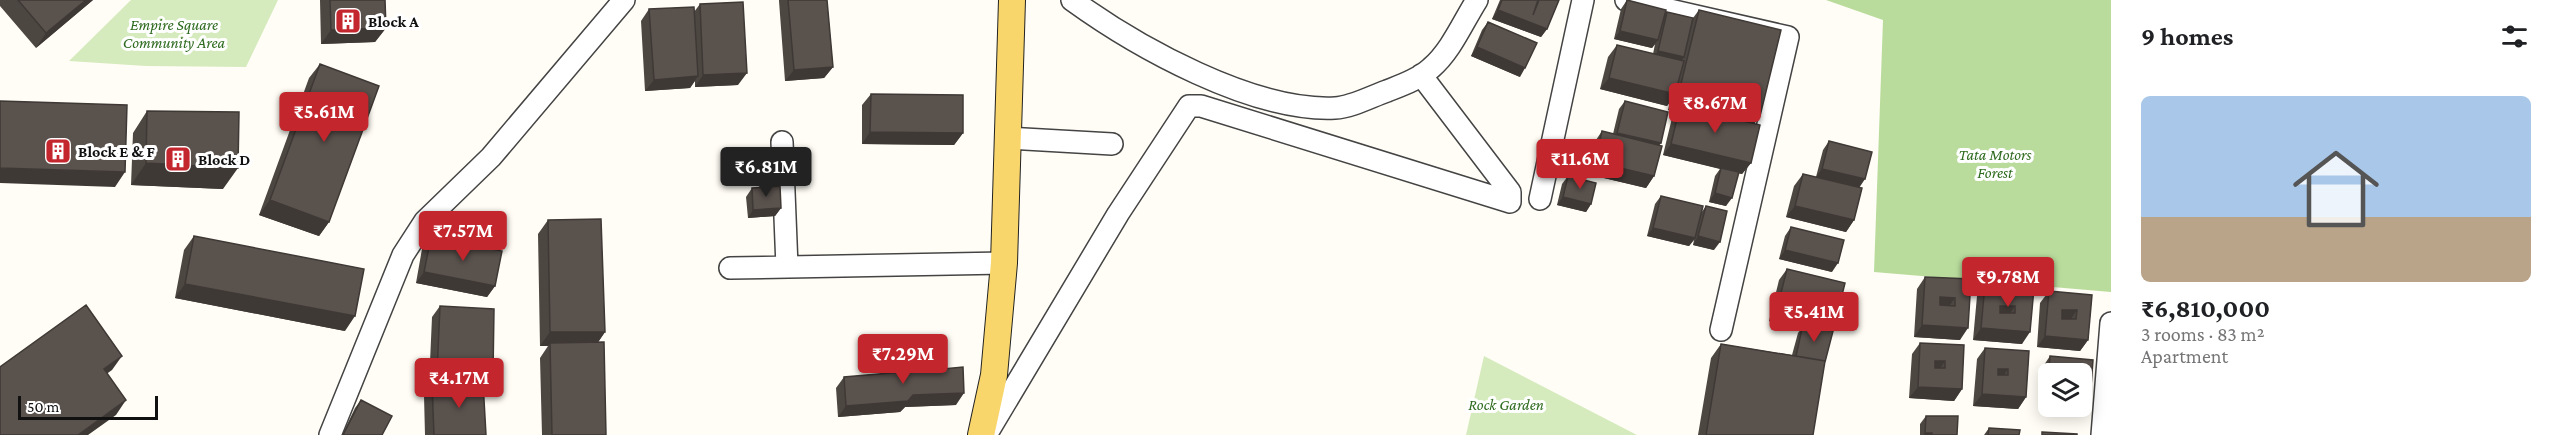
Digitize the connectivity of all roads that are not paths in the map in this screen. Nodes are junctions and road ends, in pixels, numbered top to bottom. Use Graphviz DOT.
graph roads {
  1 [pos="624,0"];
  2 [pos="1012,0"];
  3 [pos="1072,0"];
  4 [pos="1477,0"];
  5 [pos="1583,0"];
  6 [pos="1626,0"];
  7 [pos="1421,75"];
  8 [pos="1008,138"];
  9 [pos="782,142"];
  10 [pos="1112,144"];
  11 [pos="1540,199"];
  12 [pos="1004,263"];
  13 [pos="787,267"];
  14 [pos="730,268"];
  15 [pos="2111,323"];
  16 [pos="1721,330"];
  17 [pos="330,435"];
  18 [pos="981,435"];
  19 [pos="986,435"];
  20 [pos="2102,435"];
  1 -- 17 [label="street"];
  2 -- 8 [label="main road"];
  3 -- 7 [label="street"];
  4 -- 7 [label="street"];
  5 -- 11 [label="street"];
  6 -- 16 [label="street"];
  7 -- 19 [label="street"];
  8 -- 10 [label="street"];
  8 -- 12 [label="main road"];
  9 -- 13 [label="street"];
  12 -- 13 [label="street"];
  12 -- 18 [label="main road"];
  13 -- 14 [label="street"];
  15 -- 20 [label="street"];
}
